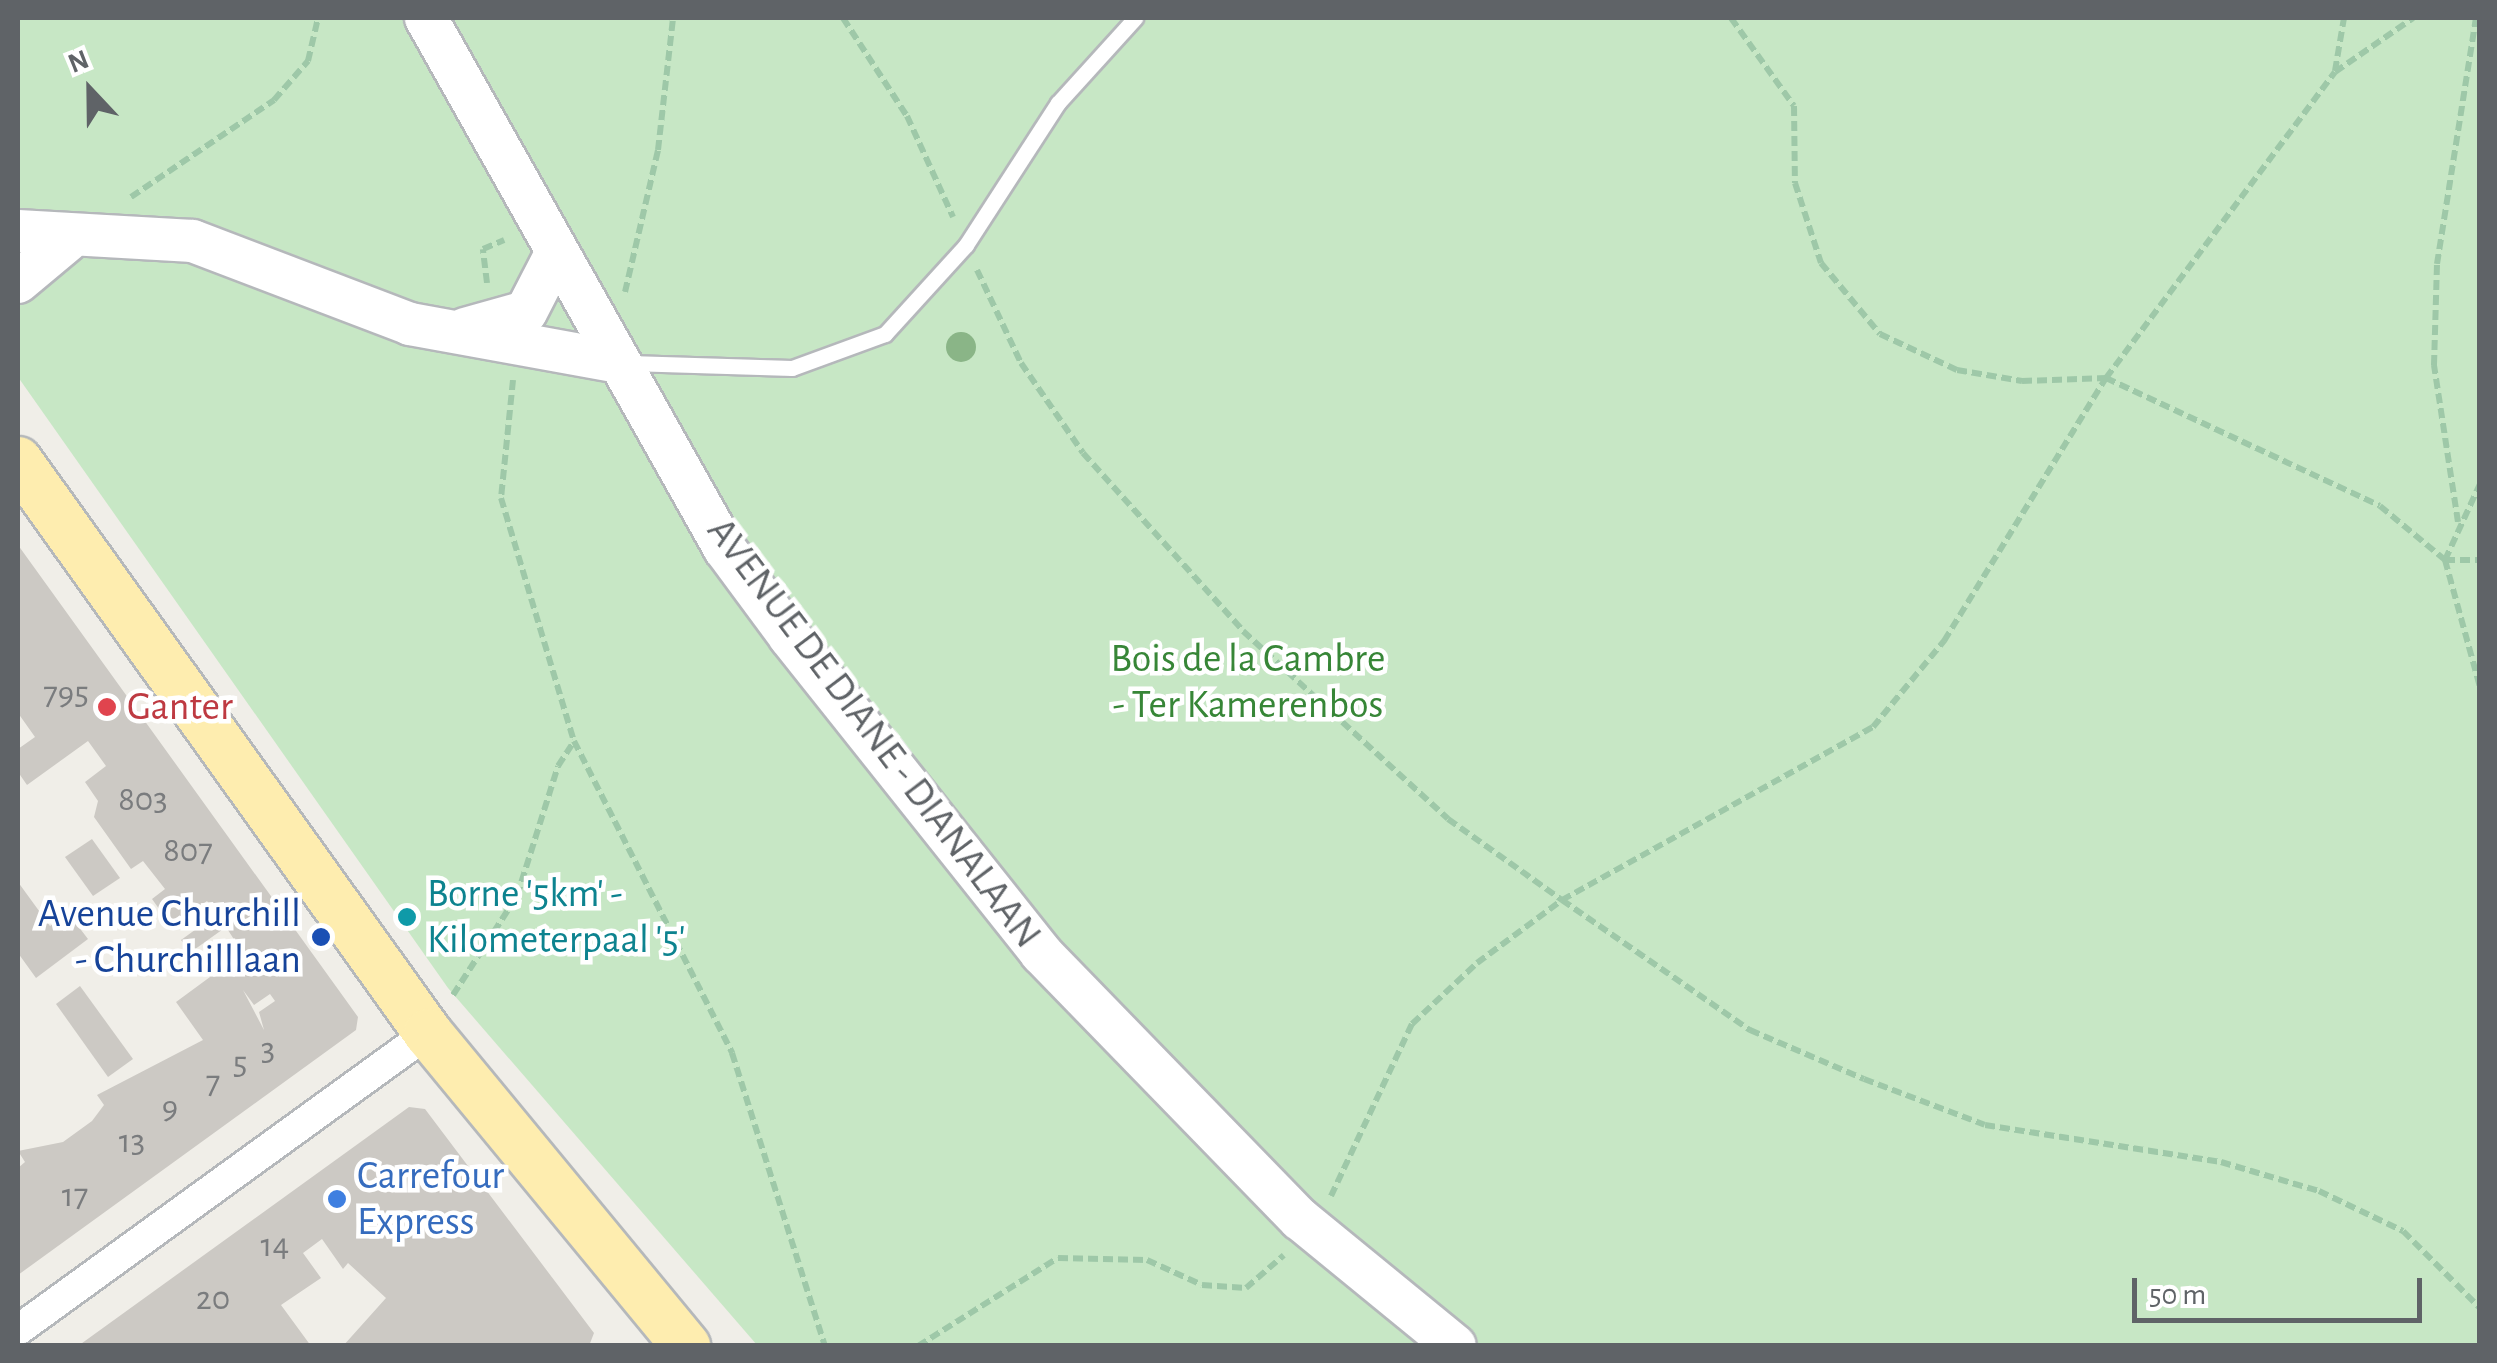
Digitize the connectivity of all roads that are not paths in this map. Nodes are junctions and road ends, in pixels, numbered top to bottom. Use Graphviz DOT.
graph roads {
  1 [pos="426,18"];
  2 [pos="1135,18"];
  3 [pos="18,231"];
  4 [pos="547,239"];
  5 [pos="68,240"];
  6 [pos="18,282"];
  7 [pos="480,325"];
  8 [pos="620,362"];
  9 [pos="18,461"];
  10 [pos="441,1014"];
  11 [pos="18,1330"];
  12 [pos="686,1346"];
  13 [pos="1455,1346"];
  1 -- 4 [label="street, AVENUE DE DIANE - DIANALAAN"];
  2 -- 8 [label="lane"];
  3 -- 5 [label="street"];
  4 -- 7 [label="street"];
  4 -- 8 [label="street, AVENUE DE DIANE - DIANALAAN"];
  5 -- 6 [label="street"];
  5 -- 7 [label="street"];
  7 -- 8 [label="street"];
  8 -- 13 [label="street, AVENUE DE DIANE - DIANALAAN"];
  9 -- 10 [label="main road"];
  10 -- 11 [label="street"];
  10 -- 12 [label="main road"];
}
